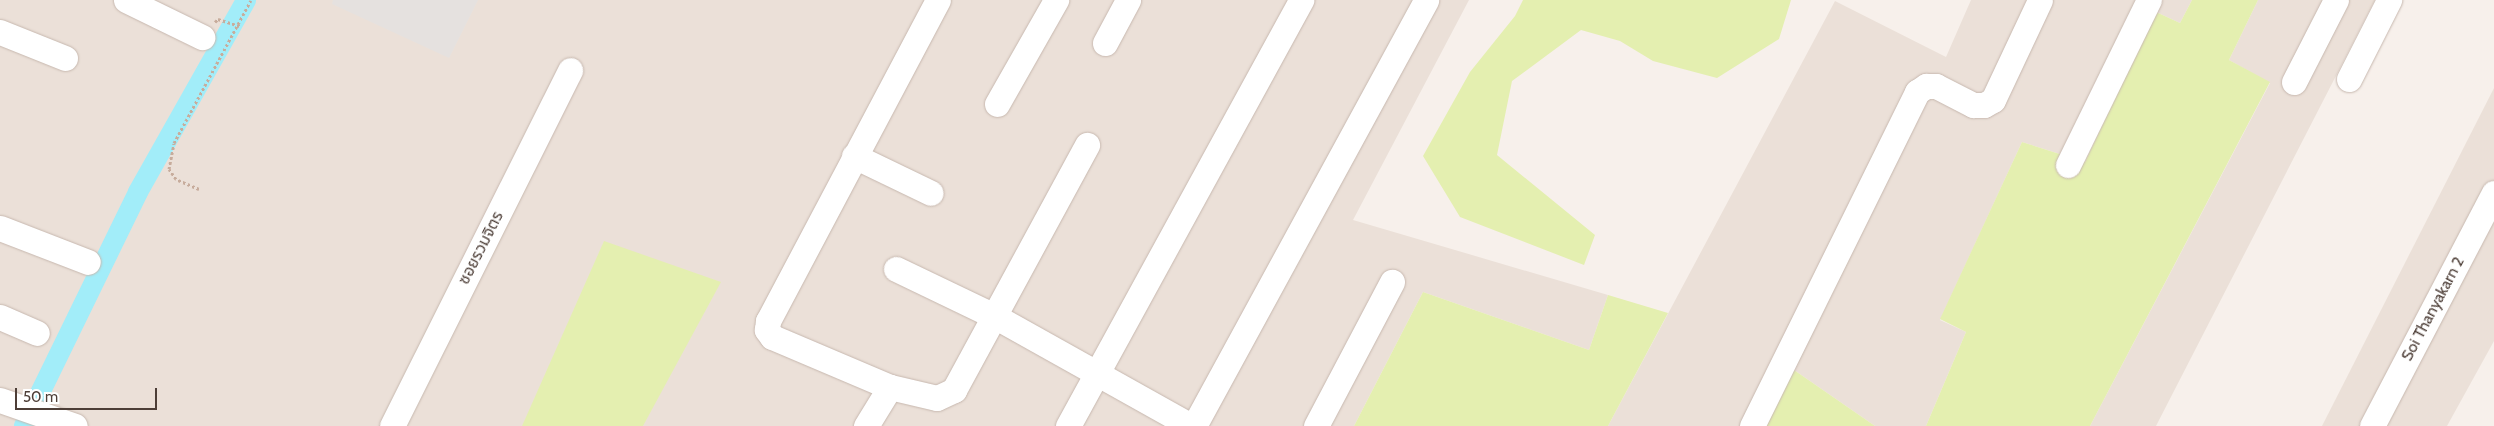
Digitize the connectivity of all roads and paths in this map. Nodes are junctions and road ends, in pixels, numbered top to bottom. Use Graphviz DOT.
graph roads {
  1 [pos="126,0"];
  2 [pos="251,0"];
  3 [pos="938,0"];
  4 [pos="1056,0"];
  5 [pos="1128,0"];
  6 [pos="1300,0"];
  7 [pos="1426,0"];
  8 [pos="2040,0"];
  9 [pos="2149,0"];
  10 [pos="2336,0"];
  11 [pos="2389,0"];
  12 [pos="0,32"];
  13 [pos="202,37"];
  14 [pos="1105,43"];
  15 [pos="65,58"];
  16 [pos="570,70"];
  17 [pos="2348,78"];
  18 [pos="2294,82"];
  19 [pos="996,104"];
  20 [pos="1087,145"];
  21 [pos="854,156"];
  22 [pos="2068,165"];
  23 [pos="199,189"];
  24 [pos="931,193"];
  25 [pos="2494,193"];
  26 [pos="0,228"];
  27 [pos="88,262"];
  28 [pos="896,269"];
  29 [pos="1392,282"];
  30 [pos="996,317"];
  31 [pos="0,318"];
  32 [pos="37,332"];
  33 [pos="1097,372"];
  34 [pos="890,387"];
  35 [pos="8,403"];
  36 [pos="73,425"];
  37 [pos="392,426"];
  38 [pos="866,426"];
  39 [pos="1068,426"];
  40 [pos="1192,426"];
  41 [pos="1316,426"];
  42 [pos="1752,426"];
  43 [pos="2372,426"];
  1 -- 13 [label="street"];
  2 -- 23 [label="path"];
  3 -- 21 [label="street"];
  4 -- 19 [label="street"];
  5 -- 14 [label="street"];
  6 -- 33 [label="street"];
  7 -- 40 [label="street"];
  8 -- 42 [label="street"];
  9 -- 22 [label="street"];
  10 -- 18 [label="street"];
  11 -- 17 [label="street"];
  12 -- 15 [label="street"];
  16 -- 37 [label="street, ซอยรวมจิตร"];
  20 -- 30 [label="street"];
  21 -- 24 [label="street"];
  21 -- 34 [label="street"];
  25 -- 43 [label="street, Soi Thanyakarn 2"];
  26 -- 27 [label="street"];
  28 -- 30 [label="street"];
  29 -- 41 [label="street"];
  30 -- 33 [label="street"];
  30 -- 34 [label="street"];
  31 -- 32 [label="street"];
  33 -- 39 [label="street"];
  33 -- 40 [label="street"];
  34 -- 38 [label="street"];
  35 -- 36 [label="street"];
}
